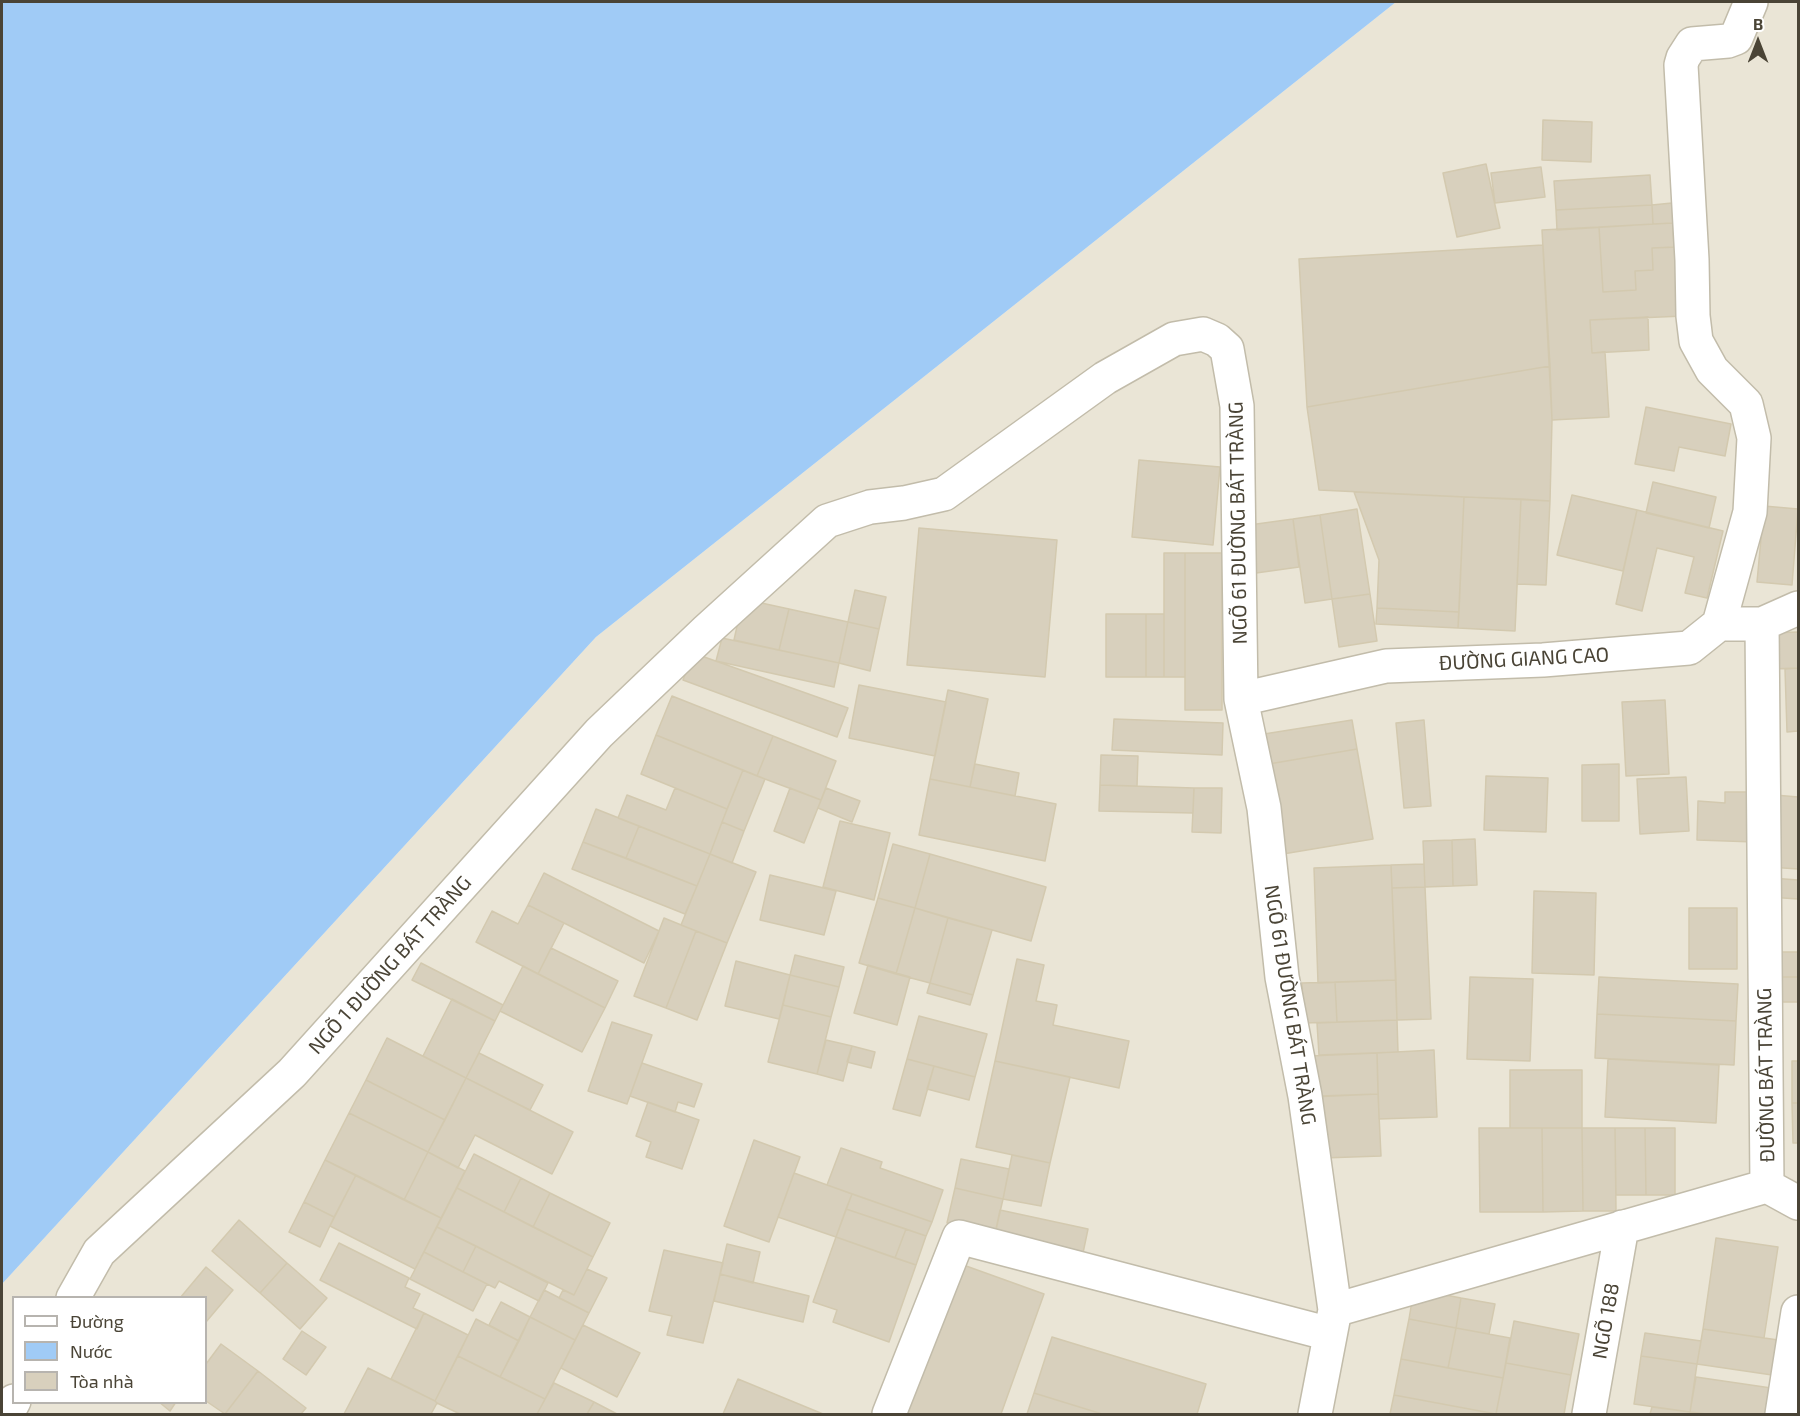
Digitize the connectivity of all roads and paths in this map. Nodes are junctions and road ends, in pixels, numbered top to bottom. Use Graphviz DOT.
graph roads {
  1 [pos="1751,2"];
  2 [pos="1798,608"];
  3 [pos="1719,624"];
  4 [pos="1762,624"];
  5 [pos="707,630"];
  6 [pos="1241,699"];
  7 [pos="1767,1186"];
  8 [pos="1798,1203"];
  9 [pos="1622,1227"];
  10 [pos="74,1296"];
  11 [pos="1798,1312"];
  12 [pos="1333,1322"];
  13 [pos="890,1414"];
  14 [pos="1315,1414"];
  15 [pos="1589,1414"];
  16 [pos="1782,1414"];
  1 -- 3 [label="street"];
  2 -- 4 [label="street"];
  3 -- 4 [label="street"];
  3 -- 6 [label="street, ĐƯỜNG GIANG CAO"];
  4 -- 7 [label="street, ĐƯỜNG BÁT TRÀNG"];
  5 -- 6 [label="street, NGÕ 61 ĐƯỜNG BÁT TRÀNG"];
  5 -- 10 [label="street, NGÕ 1 ĐƯỜNG BÁT TRÀNG"];
  6 -- 12 [label="street, NGÕ 61 ĐƯỜNG BÁT TRÀNG"];
  7 -- 8 [label="street"];
  7 -- 9 [label="street, ĐƯỜNG BÁT TRÀNG"];
  9 -- 12 [label="street, ĐƯỜNG BÁT TRÀNG"];
  9 -- 15 [label="street, NGÕ 188"];
  11 -- 16 [label="street"];
  12 -- 13 [label="street"];
  12 -- 14 [label="street"];
}
